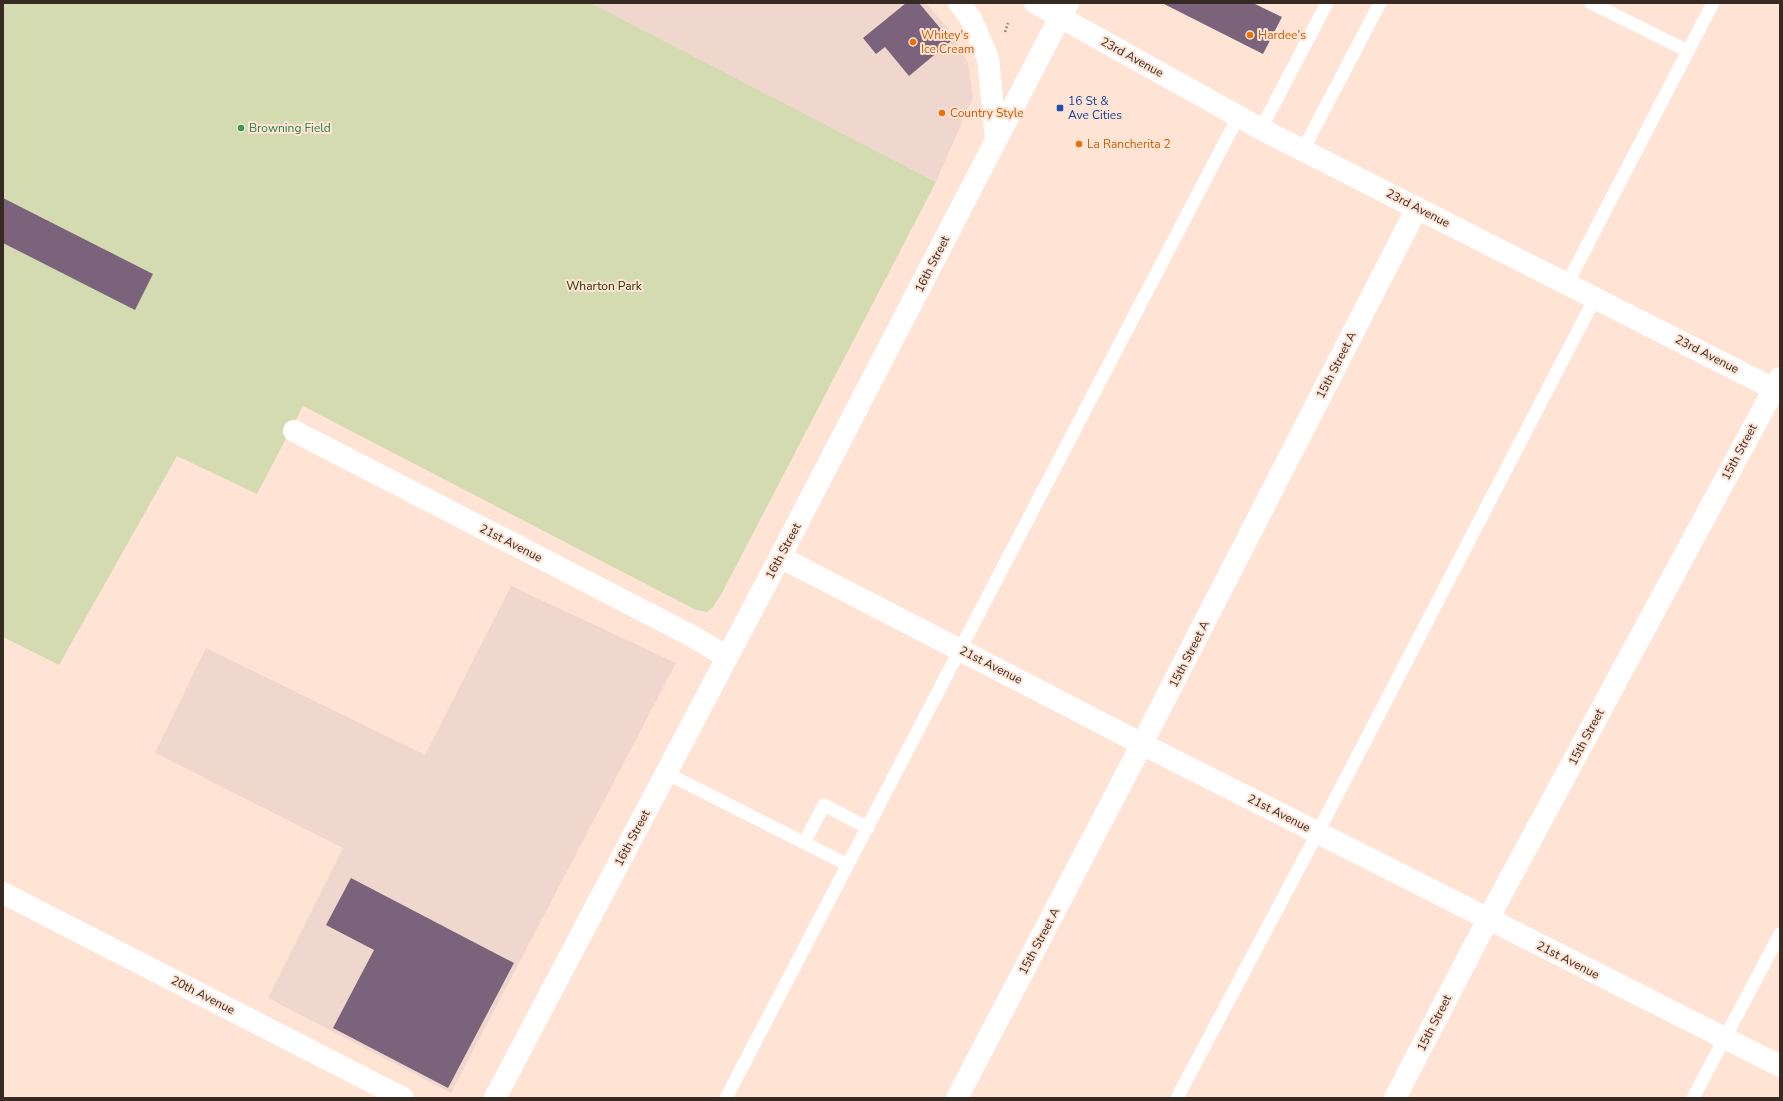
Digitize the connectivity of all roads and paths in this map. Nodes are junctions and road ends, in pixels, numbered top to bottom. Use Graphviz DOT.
graph roads {
  1 [pos="959,3"];
  2 [pos="1035,3"];
  3 [pos="1327,3"];
  4 [pos="1380,3"];
  5 [pos="1591,3"];
  6 [pos="1713,3"];
  7 [pos="1064,10"];
  8 [pos="1688,51"];
  9 [pos="1238,117"];
  10 [pos="1261,129"];
  11 [pos="996,139"];
  12 [pos="1303,150"];
  13 [pos="1417,208"];
  14 [pos="1567,284"];
  15 [pos="1595,298"];
  16 [pos="1778,386"];
  17 [pos="294,431"];
  18 [pos="780,557"];
  19 [pos="961,649"];
  20 [pos="727,657"];
  21 [pos="1142,744"];
  22 [pos="666,773"];
  23 [pos="868,828"];
  24 [pos="1318,832"];
  25 [pos="804,843"];
  26 [pos="848,865"];
  27 [pos="3,892"];
  28 [pos="1488,919"];
  29 [pos="1780,934"];
  30 [pos="1724,1038"];
  31 [pos="1780,1066"];
  32 [pos="403,1098"];
  33 [pos="495,1098"];
  34 [pos="726,1098"];
  35 [pos="957,1098"];
  36 [pos="1177,1098"];
  37 [pos="1395,1098"];
  38 [pos="1693,1098"];
  1 -- 11 [label="street"];
  2 -- 7 [label="street, 23rd Avenue"];
  3 -- 10 [label="lane"];
  4 -- 12 [label="lane"];
  5 -- 8 [label="lane"];
  6 -- 8 [label="lane"];
  7 -- 9 [label="street, 23rd Avenue"];
  7 -- 11 [label="street, 16th Street"];
  8 -- 14 [label="lane"];
  9 -- 10 [label="street, 23rd Avenue"];
  9 -- 19 [label="lane"];
  10 -- 12 [label="street, 23rd Avenue"];
  11 -- 18 [label="street, 16th Street"];
  12 -- 13 [label="street, 23rd Avenue"];
  13 -- 14 [label="street, 23rd Avenue"];
  13 -- 21 [label="street, 15th Street A"];
  14 -- 15 [label="street, 23rd Avenue"];
  15 -- 16 [label="street, 23rd Avenue"];
  15 -- 24 [label="lane"];
  16 -- 28 [label="street, 15th Street"];
  17 -- 20 [label="street, 21st Avenue"];
  18 -- 19 [label="street, 21st Avenue"];
  18 -- 20 [label="street, 16th Street"];
  19 -- 21 [label="street, 21st Avenue"];
  19 -- 23 [label="lane"];
  20 -- 22 [label="street, 16th Street"];
  21 -- 24 [label="street, 21st Avenue"];
  21 -- 35 [label="street, 15th Street A"];
  22 -- 25 [label="lane"];
  22 -- 33 [label="street, 16th Street"];
  23 -- 25 [label="lane"];
  23 -- 26 [label="lane"];
  24 -- 28 [label="street, 21st Avenue"];
  24 -- 36 [label="lane"];
  25 -- 26 [label="lane"];
  26 -- 34 [label="lane"];
  27 -- 32 [label="street, 20th Avenue"];
  28 -- 30 [label="street, 21st Avenue"];
  28 -- 37 [label="street, 15th Street"];
  29 -- 30 [label="lane"];
  30 -- 31 [label="street, 21st Avenue"];
  30 -- 38 [label="lane"];
}
